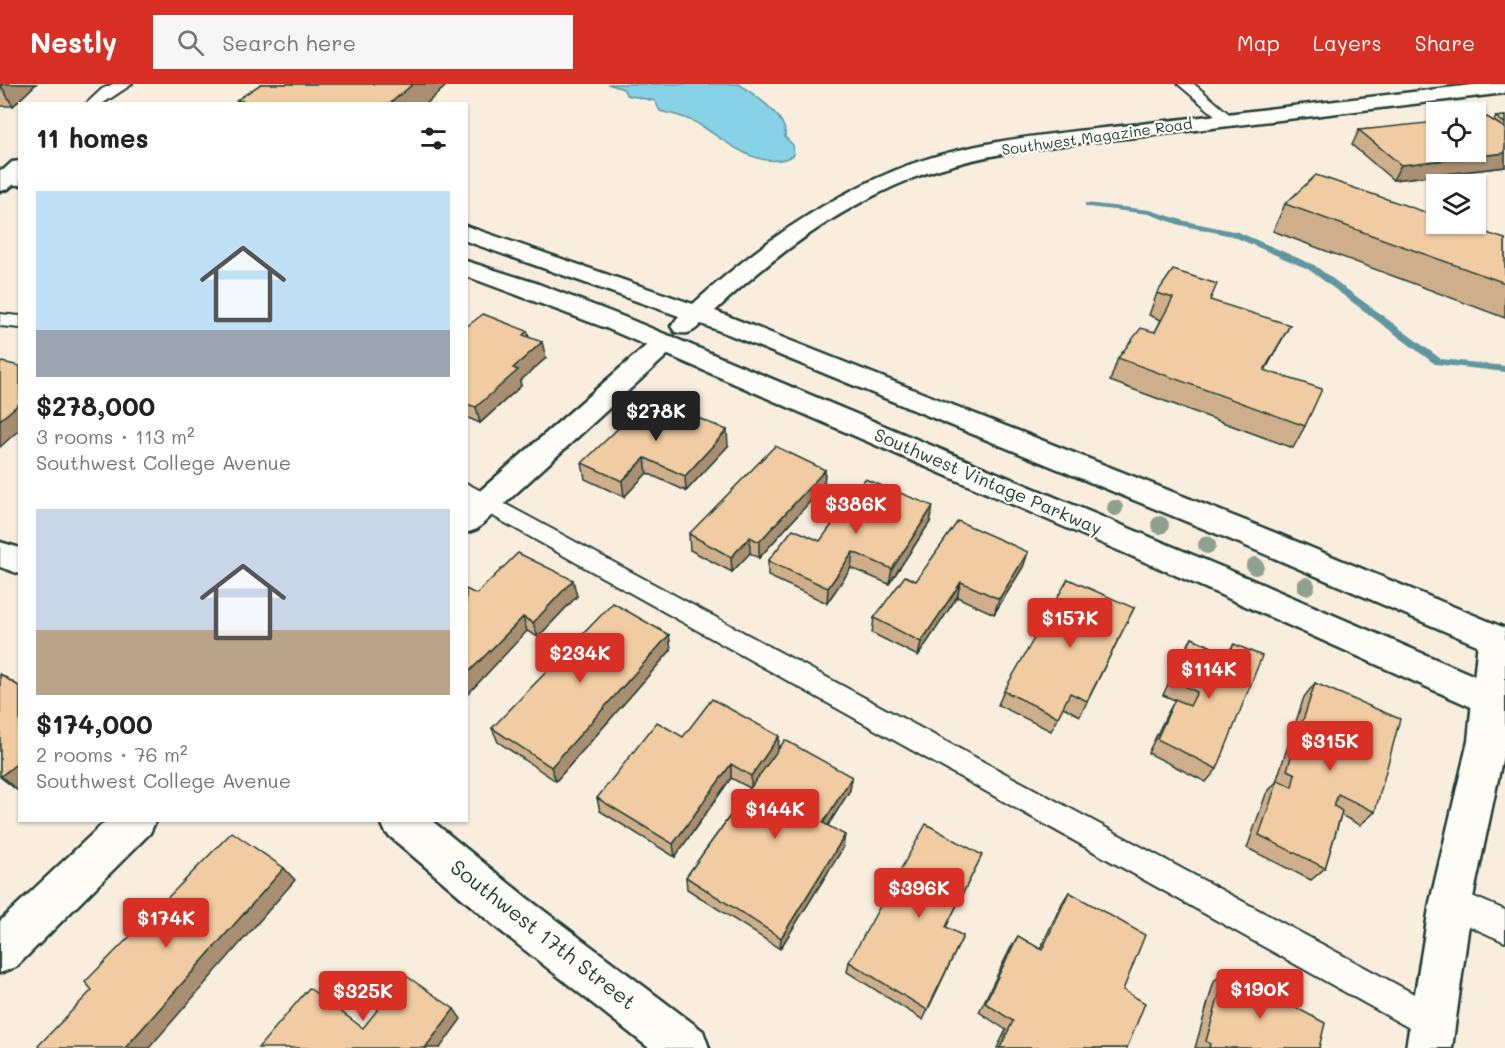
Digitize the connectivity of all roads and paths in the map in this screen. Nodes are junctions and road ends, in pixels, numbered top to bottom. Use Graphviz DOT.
graph roads {
  1 [pos="125,84"];
  2 [pos="1185,84"];
  3 [pos="1505,87"];
  4 [pos="105,88"];
  5 [pos="94,102"];
  6 [pos="1228,119"];
  7 [pos="0,156"];
  8 [pos="18,156"];
  9 [pos="468,234"];
  10 [pos="468,269"];
  11 [pos="698,313"];
  12 [pos="0,320"];
  13 [pos="18,322"];
  14 [pos="665,343"];
  15 [pos="473,505"];
  16 [pos="0,554"];
  17 [pos="18,561"];
  18 [pos="1501,642"];
  19 [pos="1498,703"];
  20 [pos="134,822"];
  21 [pos="402,822"];
  22 [pos="1451,902"];
  23 [pos="1505,926"];
  24 [pos="0,951"];
  25 [pos="1430,1035"];
  26 [pos="686,1048"];
  1 -- 4 [label="lane"];
  2 -- 6 [label="lane"];
  3 -- 6 [label="street, Southwest Magazine Road"];
  4 -- 5 [label="lane"];
  6 -- 11 [label="street, Southwest Magazine Road"];
  7 -- 8 [label="street"];
  9 -- 11 [label="street"];
  10 -- 14 [label="street, Southwest Vintage Parkway"];
  11 -- 14 [label="street, Southwest Magazine Road"];
  11 -- 18 [label="street"];
  12 -- 13 [label="lane"];
  14 -- 15 [label="street, Southwest Magazine Road"];
  14 -- 19 [label="street, Southwest Vintage Parkway"];
  15 -- 25 [label="lane"];
  16 -- 17 [label="street"];
  18 -- 19 [label="street"];
  19 -- 22 [label="street"];
  20 -- 24 [label="street"];
  21 -- 26 [label="street, Southwest 17th Street"];
  22 -- 23 [label="lane"];
  22 -- 25 [label="street"];
}
